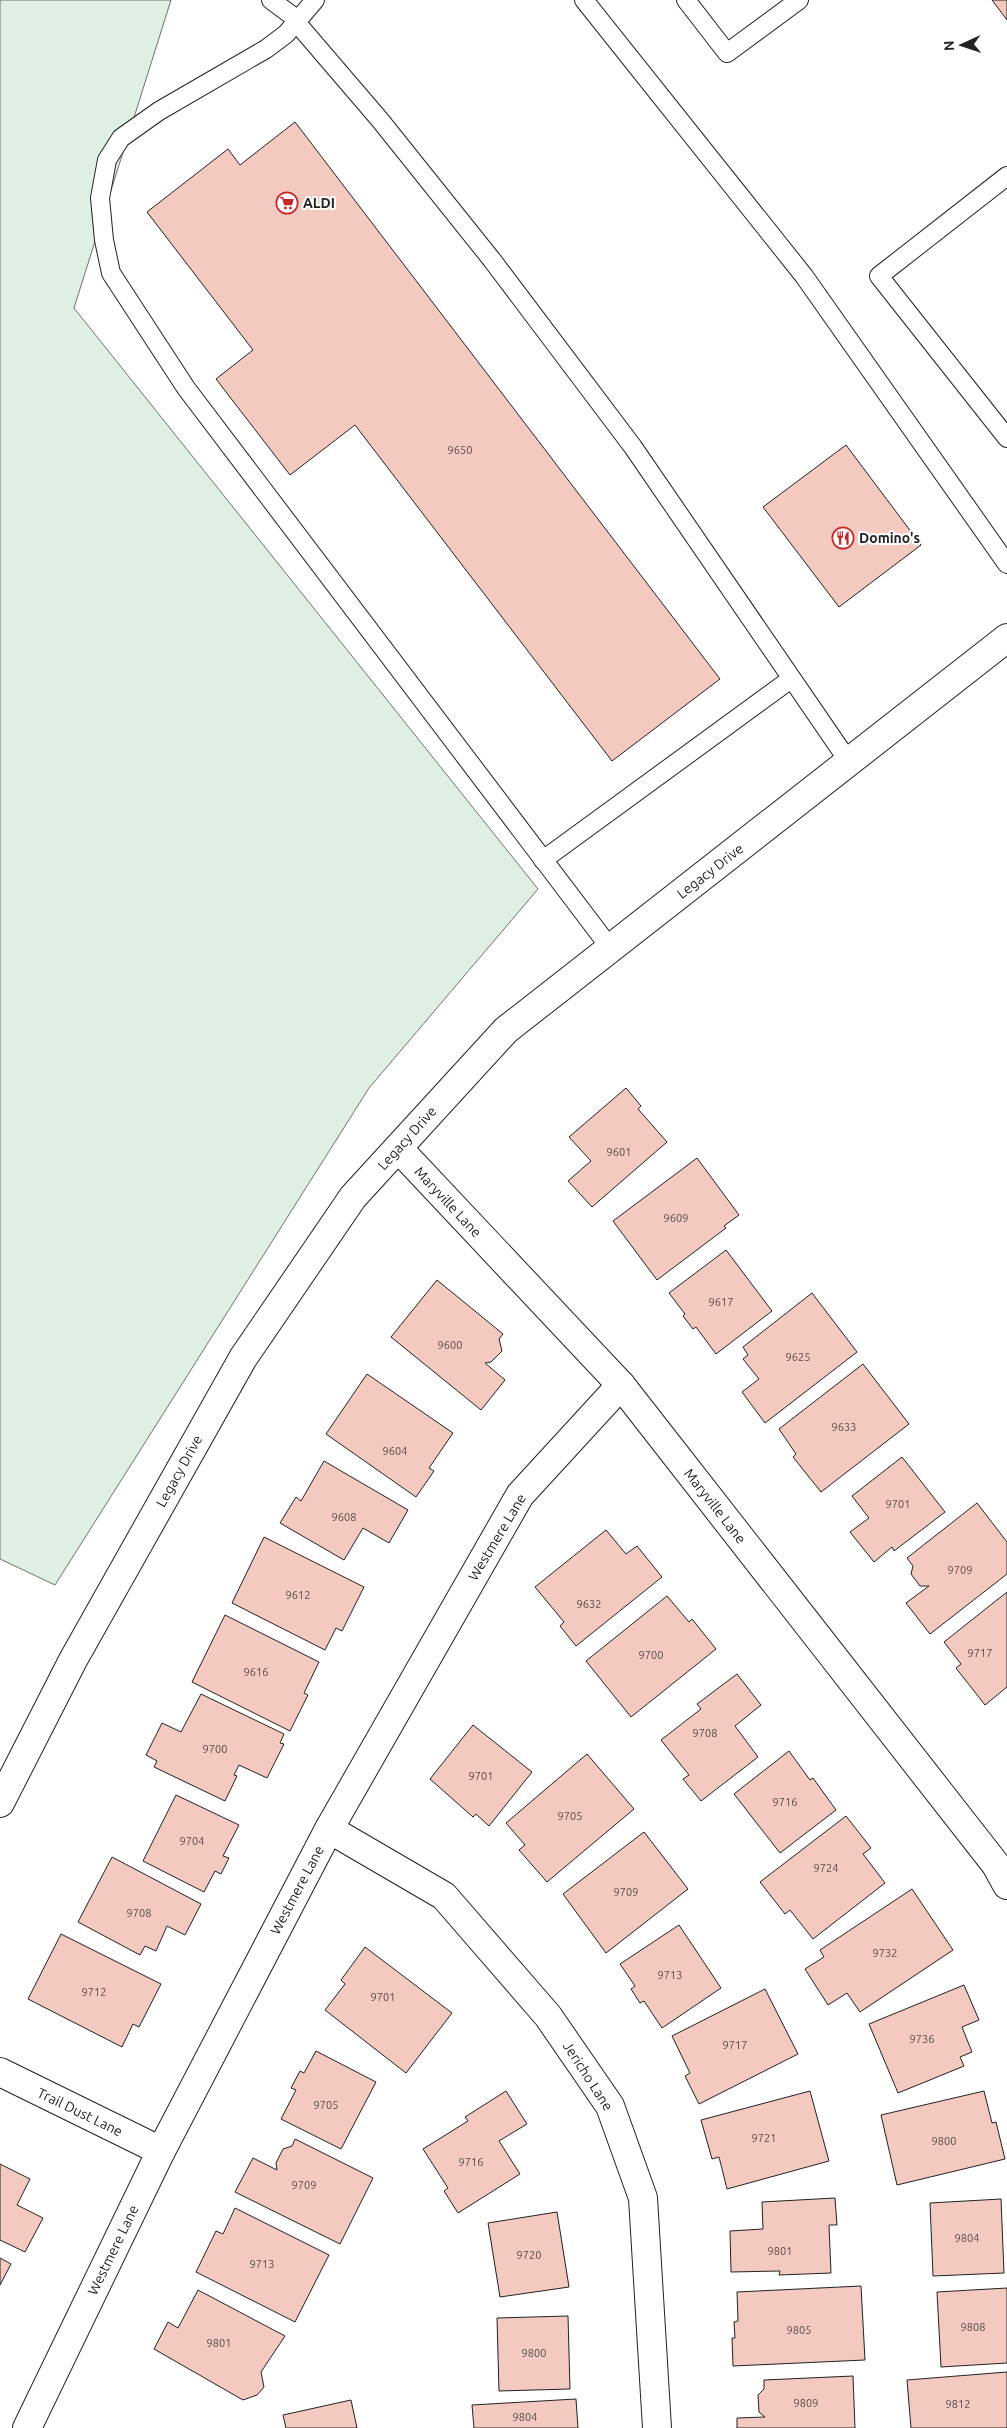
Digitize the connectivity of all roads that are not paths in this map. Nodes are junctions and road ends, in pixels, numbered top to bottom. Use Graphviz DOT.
graph roads {
  1 [pos="271,0"];
  2 [pos="315,0"];
  3 [pos="584,0"];
  4 [pos="686,0"];
  5 [pos="799,0"];
  6 [pos="297,21"];
  7 [pos="1007,176"];
  8 [pos="1007,438"];
  9 [pos="1007,564"];
  10 [pos="1007,638"];
  11 [pos="791,679"];
  12 [pos="849,762"];
  13 [pos="543,860"];
  14 [pos="611,949"];
  15 [pos="398,1148"];
  16 [pos="621,1385"];
  17 [pos="0,1803"];
  18 [pos="329,1829"];
  19 [pos="1007,1885"];
  20 [pos="0,2072"];
  21 [pos="161,2151"];
  22 [pos="27,2428"];
  23 [pos="656,2428"];
  1 -- 6 [label="lane"];
  2 -- 6 [label="lane"];
  3 -- 9 [label="lane"];
  4 -- 5 [label="lane"];
  6 -- 11 [label="lane"];
  6 -- 13 [label="lane"];
  7 -- 8 [label="lane"];
  10 -- 12 [label="street, Legacy Drive"];
  11 -- 12 [label="lane"];
  11 -- 13 [label="lane"];
  12 -- 14 [label="street, Legacy Drive"];
  13 -- 14 [label="lane"];
  14 -- 15 [label="street, Legacy Drive"];
  15 -- 16 [label="street, Maryville Lane"];
  15 -- 17 [label="street, Legacy Drive"];
  16 -- 18 [label="street, Westmere Lane"];
  16 -- 19 [label="street, Maryville Lane"];
  18 -- 21 [label="street, Westmere Lane"];
  18 -- 23 [label="street, Jericho Lane"];
  20 -- 21 [label="street, Trail Dust Lane"];
  21 -- 22 [label="street, Westmere Lane"];
}
